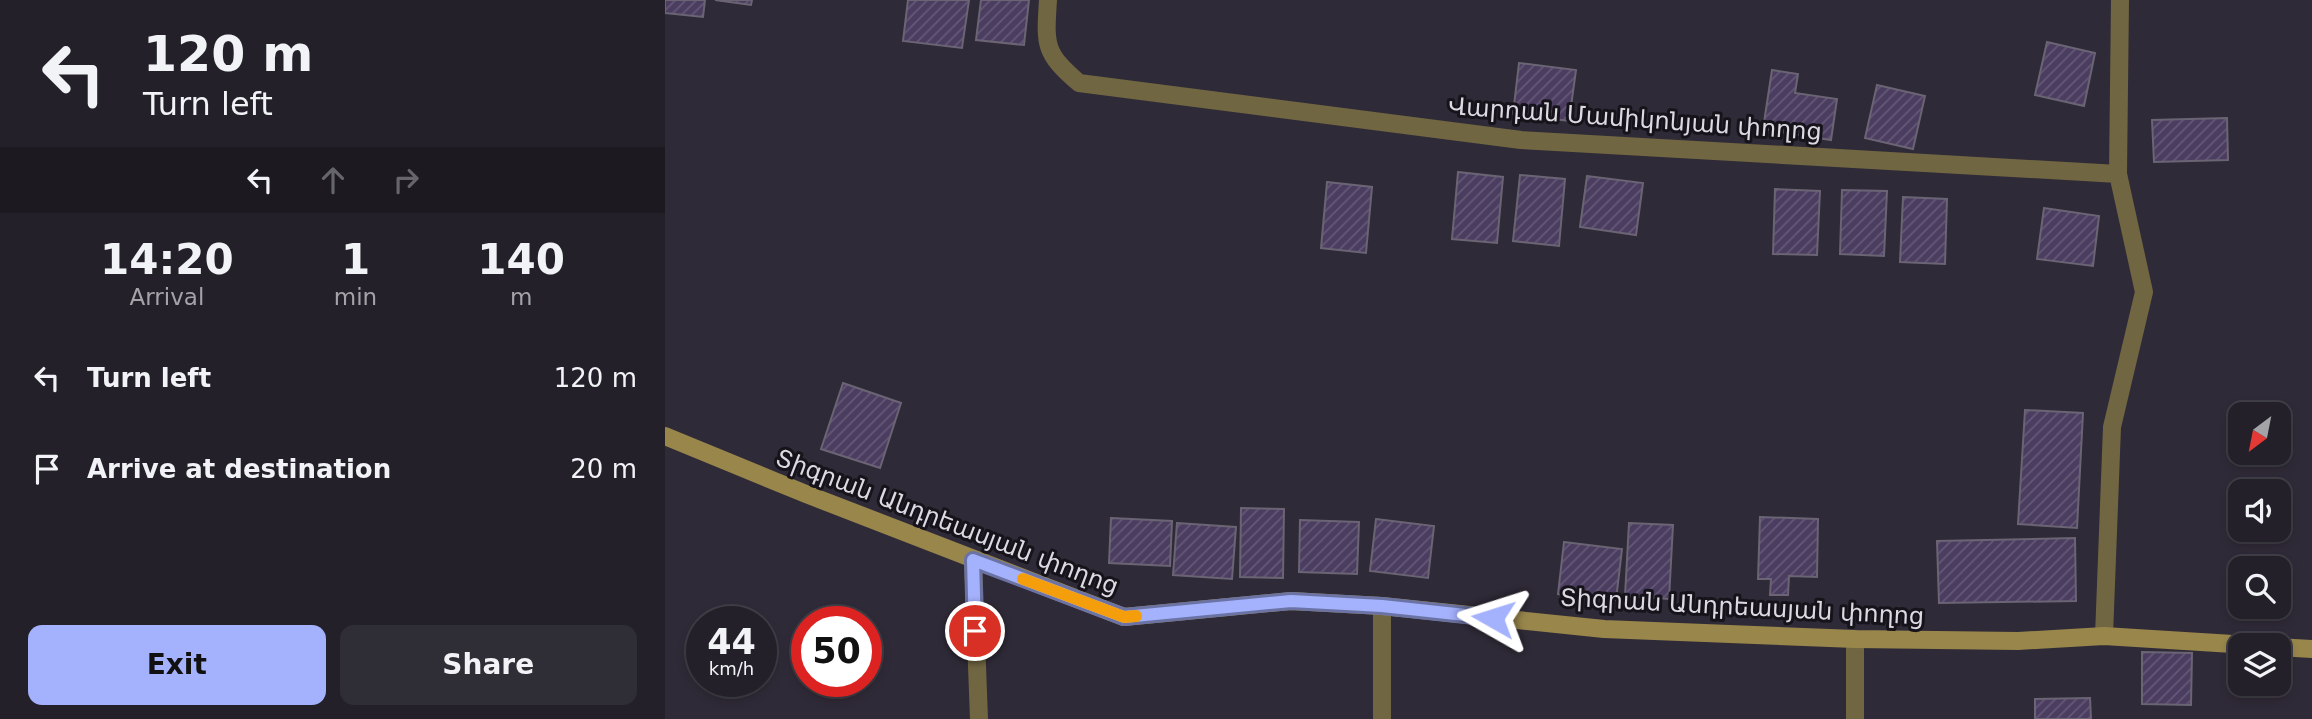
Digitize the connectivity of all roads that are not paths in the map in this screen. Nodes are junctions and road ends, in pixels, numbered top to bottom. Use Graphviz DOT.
graph roads {
  1 [pos="1048,0"];
  2 [pos="2120,0"];
  3 [pos="2118,174"];
  4 [pos="665,436"];
  5 [pos="973,560"];
  6 [pos="1382,606"];
  7 [pos="2104,636"];
  8 [pos="1855,639"];
  9 [pos="2228,644"];
  10 [pos="2291,648"];
  11 [pos="2312,649"];
  12 [pos="979,719"];
  13 [pos="1382,719"];
  14 [pos="1855,719"];
  1 -- 3 [label="street, Վարդան Մամիկոնյան փողոց"];
  2 -- 3 [label="street"];
  3 -- 7 [label="street"];
  4 -- 5 [label="main road, Տիգրան Անդրեասյան փողոց"];
  5 -- 6 [label="main road, Տիգրան Անդրեասյան փողոց"];
  5 -- 12 [label="street"];
  6 -- 8 [label="main road, Տիգրան Անդրեասյան փողոց"];
  6 -- 13 [label="street"];
  7 -- 8 [label="main road, Տիգրան Անդրեասյան փողոց"];
  7 -- 9 [label="main road, Տիգրան Անդրեասյան փողոց"];
  8 -- 14 [label="street"];
  10 -- 11 [label="main road"];
}
